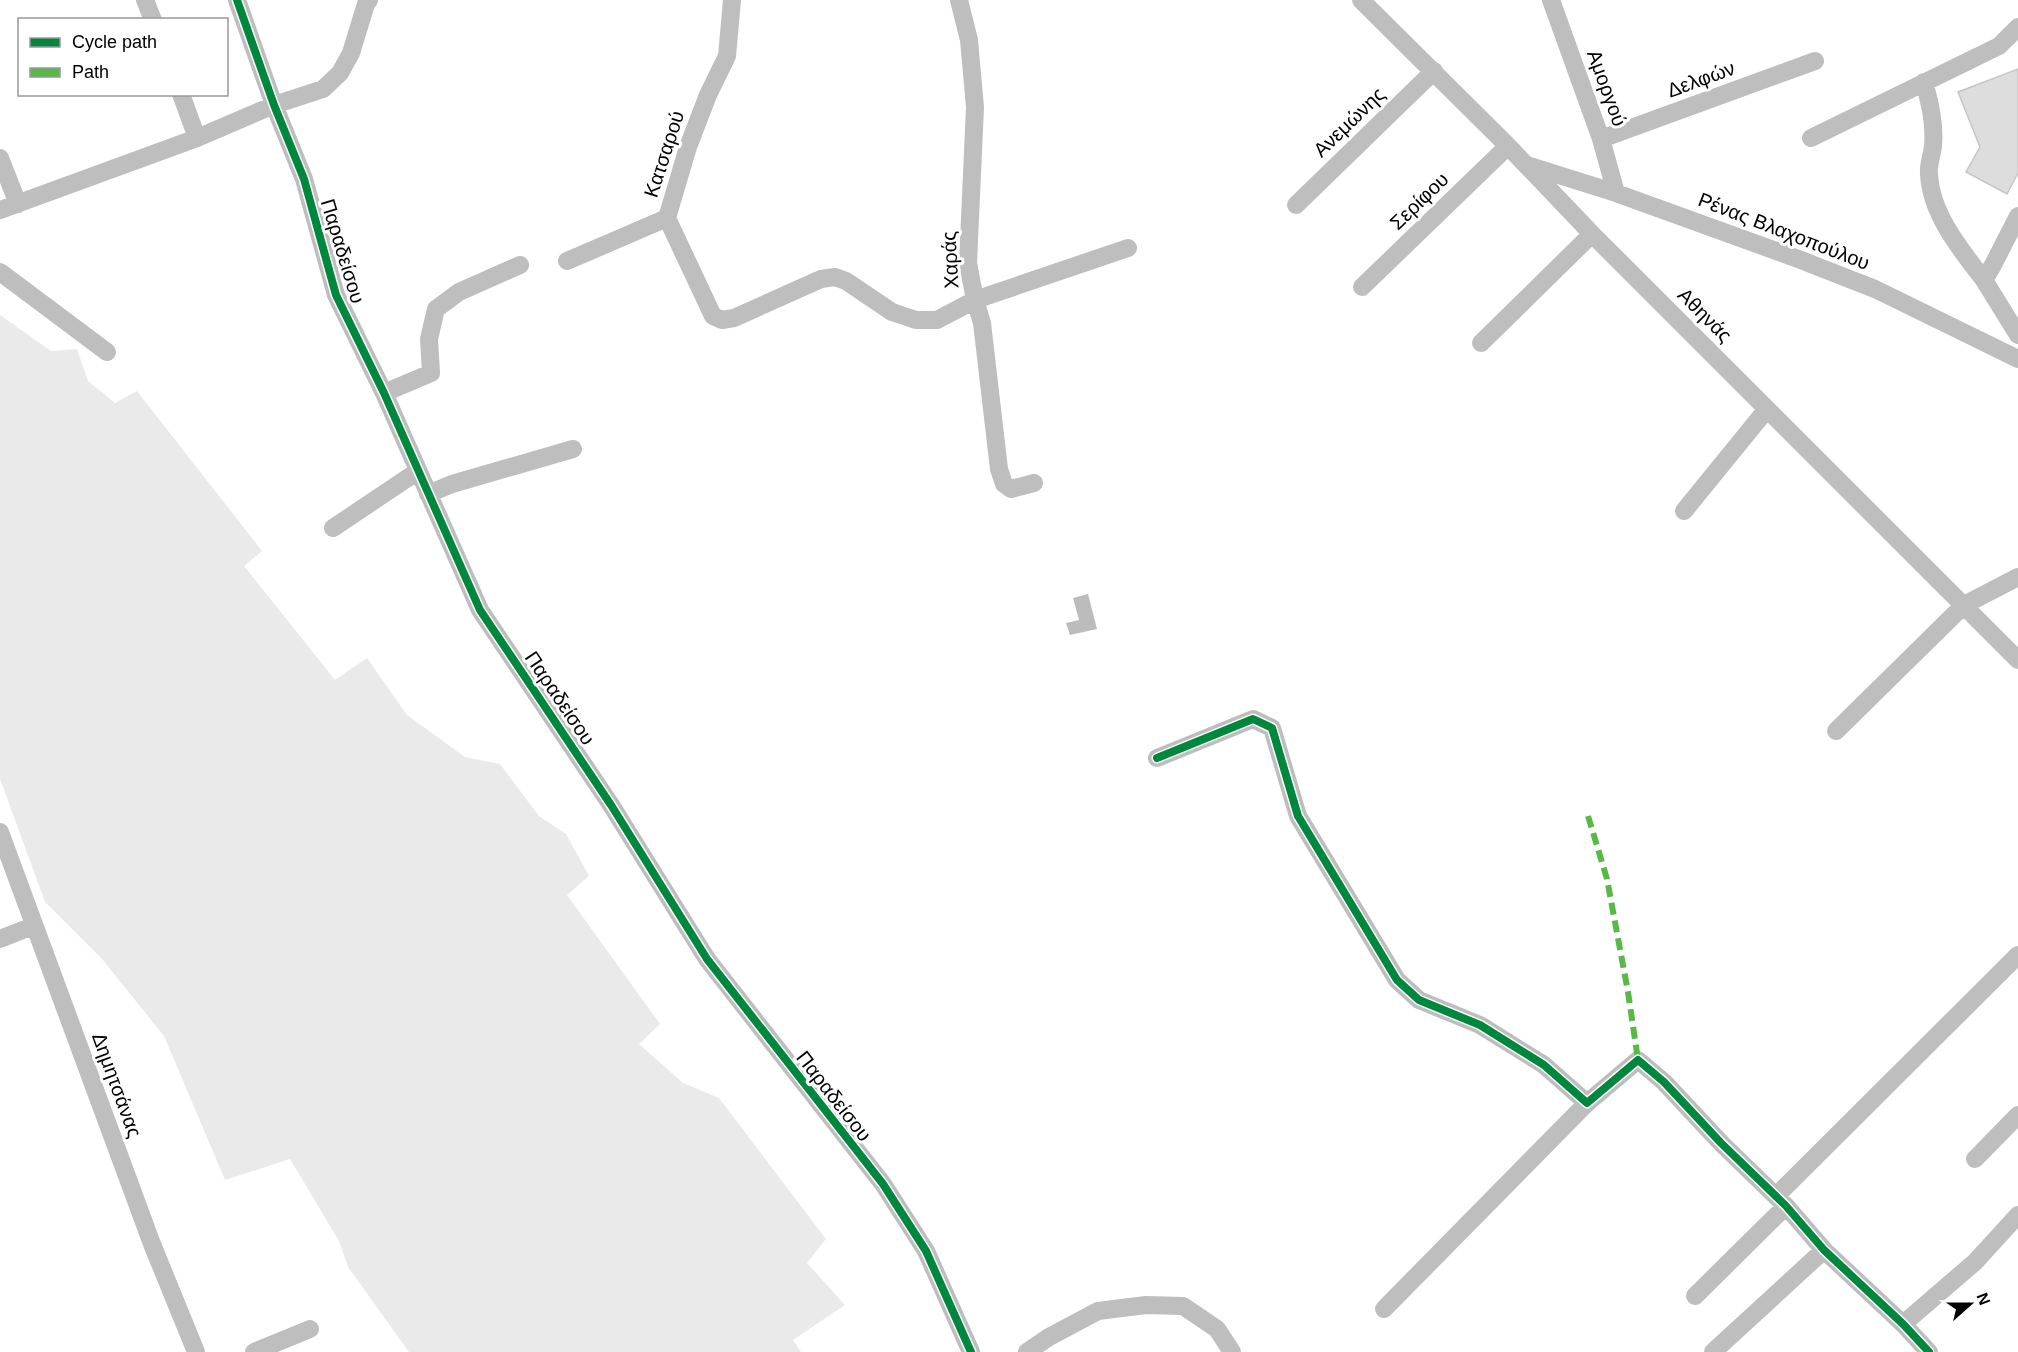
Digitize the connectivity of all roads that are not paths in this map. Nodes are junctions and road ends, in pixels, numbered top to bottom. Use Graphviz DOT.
graph roads {
  1 [pos="145,0"];
  2 [pos="237,0"];
  3 [pos="369,0"];
  4 [pos="732,0"];
  5 [pos="959,0"];
  6 [pos="1361,0"];
  7 [pos="1551,0"];
  8 [pos="152,18"];
  9 [pos="2018,27"];
  10 [pos="1815,61"];
  11 [pos="1434,71"];
  12 [pos="1924,82"];
  13 [pos="182,96"];
  14 [pos="274,105"];
  15 [pos="197,138"];
  16 [pos="1811,138"];
  17 [pos="1601,139"];
  18 [pos="1509,146"];
  19 [pos="0,158"];
  20 [pos="1526,164"];
  21 [pos="1616,193"];
  22 [pos="18,204"];
  23 [pos="1296,205"];
  24 [pos="0,210"];
  25 [pos="2018,216"];
  26 [pos="667,218"];
  27 [pos="1592,234"];
  28 [pos="1128,248"];
  29 [pos="567,261"];
  30 [pos="520,265"];
  31 [pos="0,272"];
  32 [pos="1984,280"];
  33 [pos="1362,287"];
  34 [pos="975,300"];
  35 [pos="2018,335"];
  36 [pos="1481,343"];
  37 [pos="107,352"];
  38 [pos="2018,359"];
  39 [pos="384,393"];
  40 [pos="1767,409"];
  41 [pos="573,449"];
  42 [pos="418,471"];
  43 [pos="1034,483"];
  44 [pos="428,494"];
  45 [pos="1684,511"];
  46 [pos="333,528"];
  47 [pos="2018,577"];
  48 [pos="1964,605"];
  49 [pos="2018,660"];
  50 [pos="1836,731"];
  51 [pos="1157,758"];
  52 [pos="0,832"];
  53 [pos="33,926"];
  54 [pos="0,939"];
  55 [pos="2018,955"];
  56 [pos="1587,1103"];
  57 [pos="2018,1115"];
  58 [pos="1975,1159"];
  59 [pos="1781,1201"];
  60 [pos="2018,1215"];
  61 [pos="1824,1250"];
  62 [pos="1695,1296"];
  63 [pos="1383,1309"];
  64 [pos="1903,1324"];
  65 [pos="310,1329"];
  66 [pos="196,1352"];
  67 [pos="254,1352"];
  68 [pos="971,1352"];
  69 [pos="1027,1352"];
  70 [pos="1232,1352"];
  71 [pos="1713,1352"];
  72 [pos="1929,1352"];
  1 -- 8 [label="street"];
  2 -- 14 [label="street, Παραδείσου"];
  3 -- 14 [label="street"];
  4 -- 26 [label="street, Κατσαρού"];
  5 -- 34 [label="street, Χαράς"];
  6 -- 11 [label="street, Αθηνάς"];
  7 -- 17 [label="street, Αμοργού"];
  9 -- 12 [label="street"];
  10 -- 17 [label="street, Δελφών"];
  11 -- 18 [label="street, Αθηνάς"];
  11 -- 23 [label="street, Ανεμώνης"];
  12 -- 16 [label="street"];
  12 -- 32 [label="street"];
  13 -- 15 [label="street"];
  14 -- 15 [label="street"];
  14 -- 39 [label="street, Παραδείσου"];
  15 -- 22 [label="street"];
  17 -- 21 [label="street, Αμοργού"];
  18 -- 20 [label="street, Αθηνάς"];
  18 -- 33 [label="street, Σερίφου"];
  19 -- 22 [label="street"];
  20 -- 21 [label="street, Ρένας Βλαχοπούλου"];
  20 -- 27 [label="street, Αθηνάς"];
  21 -- 38 [label="street, Ρένας Βλαχοπούλου"];
  22 -- 24 [label="street"];
  25 -- 32 [label="street"];
  26 -- 29 [label="street, Κατσαρού"];
  26 -- 34 [label="street"];
  27 -- 36 [label="street"];
  27 -- 40 [label="street, Αθηνάς"];
  28 -- 34 [label="street"];
  30 -- 39 [label="street"];
  31 -- 37 [label="street"];
  32 -- 35 [label="street"];
  34 -- 43 [label="street, Χαράς"];
  39 -- 42 [label="street, Παραδείσου"];
  40 -- 45 [label="street"];
  40 -- 48 [label="street, Αθηνάς"];
  41 -- 44 [label="street"];
  42 -- 44 [label="street, Παραδείσου"];
  42 -- 46 [label="street"];
  44 -- 68 [label="street, Παραδείσου"];
  47 -- 48 [label="street"];
  48 -- 49 [label="street, Αθηνάς"];
  48 -- 50 [label="street"];
  51 -- 56 [label="street"];
  52 -- 53 [label="street, Δημητσάνας"];
  53 -- 54 [label="street"];
  53 -- 66 [label="street, Δημητσάνας"];
  55 -- 59 [label="street"];
  56 -- 59 [label="street"];
  56 -- 63 [label="street"];
  57 -- 58 [label="street"];
  59 -- 61 [label="street"];
  59 -- 62 [label="street"];
  60 -- 64 [label="street"];
  61 -- 64 [label="street"];
  61 -- 71 [label="street"];
  64 -- 72 [label="street"];
  65 -- 67 [label="street"];
  69 -- 70 [label="street"];
}
